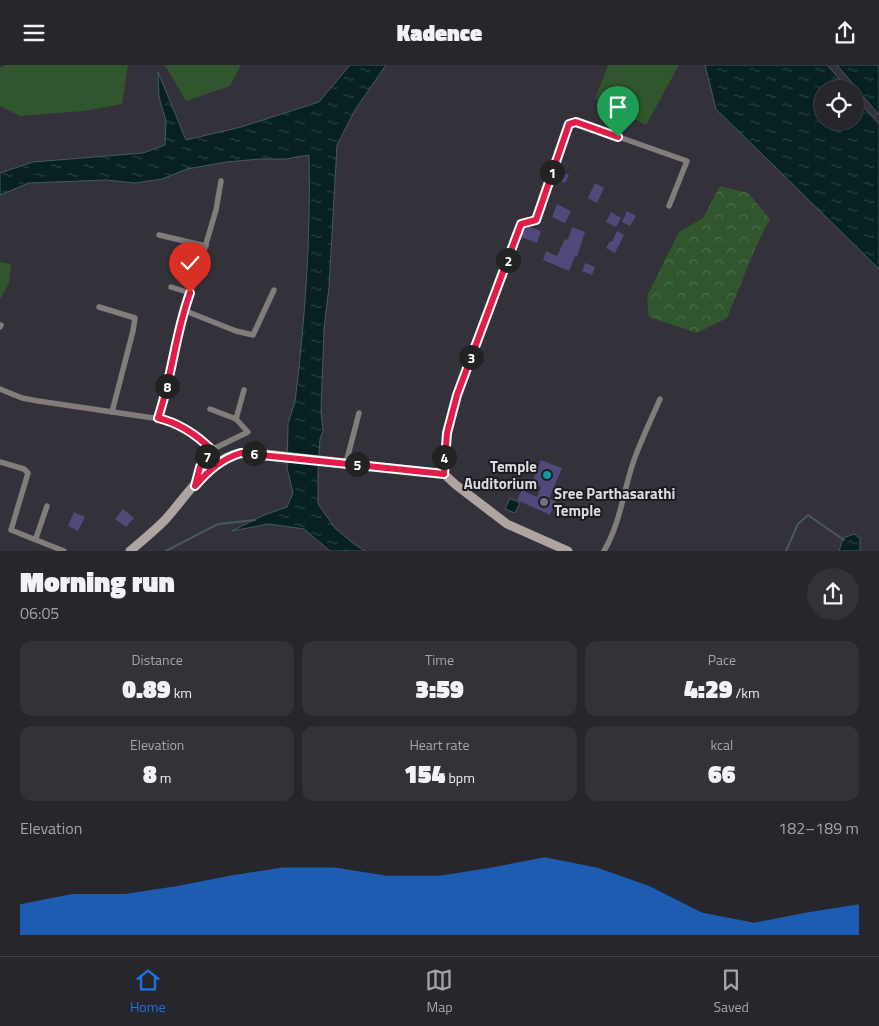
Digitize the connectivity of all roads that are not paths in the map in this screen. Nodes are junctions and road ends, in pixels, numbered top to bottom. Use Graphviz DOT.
graph roads {
  1 [pos="221,181"];
  2 [pos="669,206"];
  3 [pos="159,235"];
  4 [pos="206,246"];
  5 [pos="171,287"];
  6 [pos="274,290"];
  7 [pos="190,293"];
  8 [pos="99,307"];
  9 [pos="183,310"];
  10 [pos="0,389"];
  11 [pos="244,390"];
  12 [pos="660,399"];
  13 [pos="210,409"];
  14 [pos="112,411"];
  15 [pos="358,413"];
  16 [pos="158,418"];
  17 [pos="236,419"];
  18 [pos="212,450"];
  19 [pos="0,462"];
  20 [pos="346,463"];
  21 [pos="444,474"];
  22 [pos="195,486"];
  23 [pos="47,505"];
  24 [pos="36,538"];
  25 [pos="64,551"];
  26 [pos="130,551"];
  27 [pos="568,551"];
  28 [pos="604,551"];
  1 -- 4 [label="street"];
  2 -- 21 [label="street"];
  3 -- 4 [label="street"];
  4 -- 7 [label="street"];
  5 -- 7 [label="street"];
  6 -- 9 [label="street"];
  7 -- 9 [label="street"];
  8 -- 14 [label="street"];
  9 -- 16 [label="street"];
  10 -- 14 [label="street"];
  11 -- 17 [label="street"];
  12 -- 28 [label="street"];
  13 -- 17 [label="street"];
  14 -- 16 [label="street"];
  15 -- 20 [label="street"];
  16 -- 18 [label="street"];
  17 -- 18 [label="street"];
  18 -- 22 [label="street"];
  19 -- 24 [label="street"];
  20 -- 21 [label="main road"];
  20 -- 22 [label="main road"];
  21 -- 27 [label="main road"];
  22 -- 26 [label="main road"];
  23 -- 24 [label="street"];
  24 -- 25 [label="street"];
}
